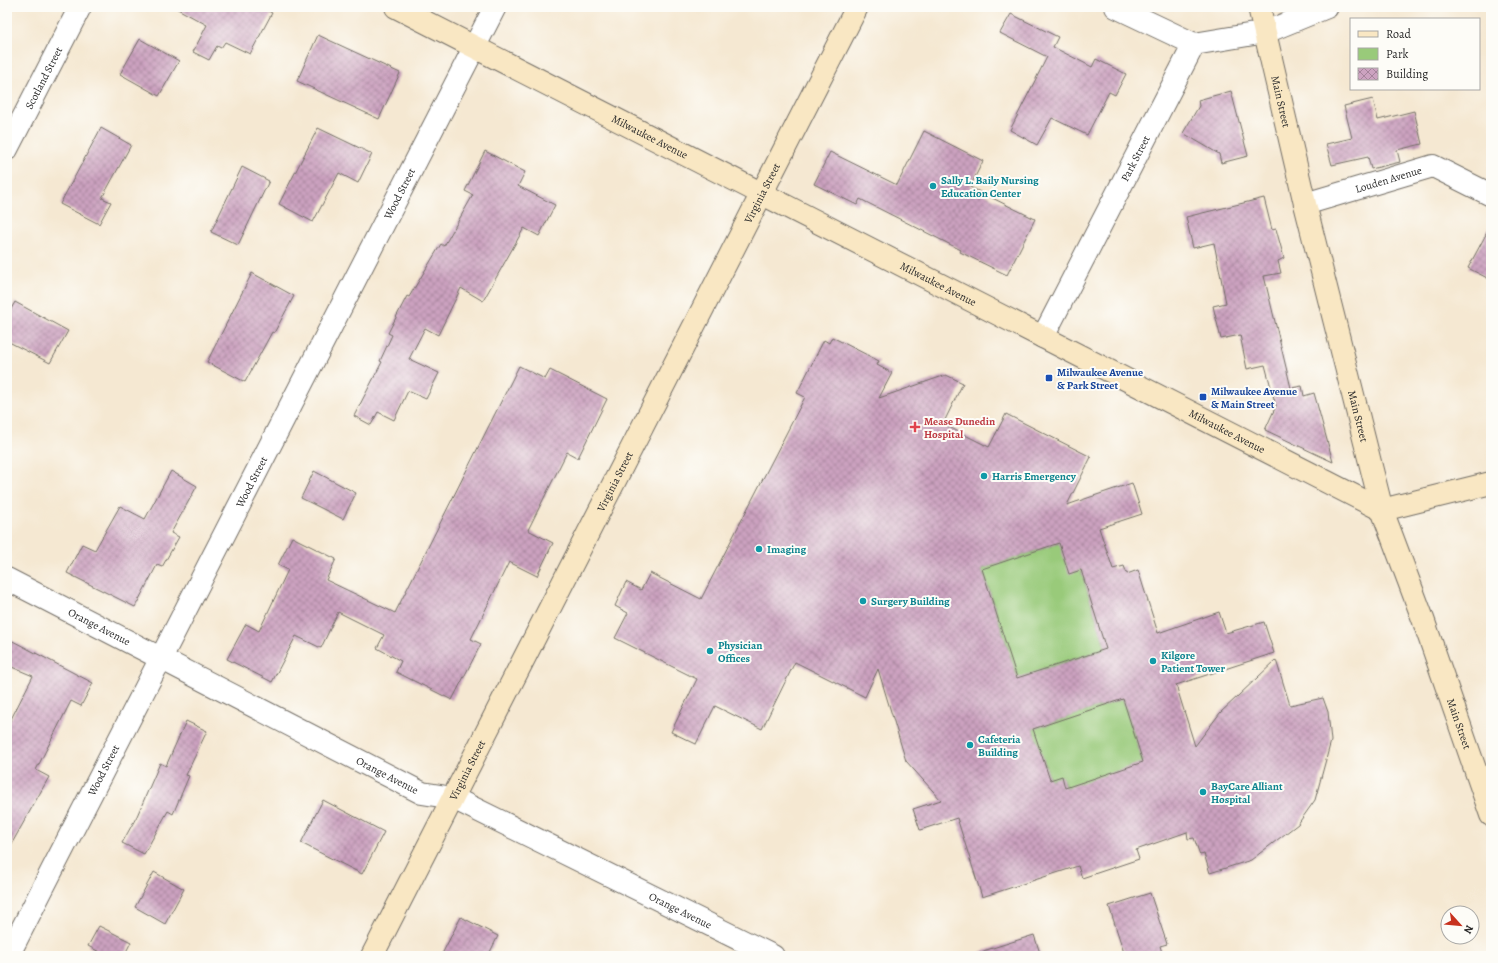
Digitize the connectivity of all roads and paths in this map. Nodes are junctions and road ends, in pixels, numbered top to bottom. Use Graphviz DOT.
graph roads {
  1 [pos="80,7"];
  2 [pos="396,7"];
  3 [pos="495,7"];
  4 [pos="857,7"];
  5 [pos="1116,7"];
  6 [pos="1259,7"];
  7 [pos="1327,7"];
  8 [pos="1266,32"];
  9 [pos="1194,44"];
  10 [pos="475,47"];
  11 [pos="7,149"];
  12 [pos="762,194"];
  13 [pos="1491,195"];
  14 [pos="1305,204"];
  15 [pos="1043,337"];
  16 [pos="1491,483"];
  17 [pos="1382,510"];
  18 [pos="7,579"];
  19 [pos="161,659"];
  20 [pos="453,798"];
  21 [pos="1491,815"];
  22 [pos="8,956"];
  23 [pos="372,956"];
  24 [pos="773,956"];
  1 -- 11 [label="street, Scotland Street"];
  2 -- 10 [label="street, Milwaukee Avenue"];
  3 -- 10 [label="street, Wood Street"];
  4 -- 12 [label="street, Virginia Street"];
  5 -- 9 [label="street"];
  6 -- 8 [label="street, Main Street"];
  7 -- 8 [label="street"];
  8 -- 9 [label="street"];
  8 -- 14 [label="street, Main Street"];
  9 -- 15 [label="street, Park Street"];
  10 -- 12 [label="street, Milwaukee Avenue"];
  10 -- 19 [label="street, Wood Street"];
  12 -- 15 [label="street, Milwaukee Avenue"];
  12 -- 20 [label="street, Virginia Street"];
  13 -- 14 [label="street, Louden Avenue"];
  14 -- 17 [label="street, Main Street"];
  15 -- 17 [label="street, Milwaukee Avenue"];
  16 -- 17 [label="street"];
  17 -- 21 [label="street, Main Street"];
  18 -- 19 [label="street, Orange Avenue"];
  19 -- 20 [label="street, Orange Avenue"];
  19 -- 22 [label="street, Wood Street"];
  20 -- 23 [label="street, Virginia Street"];
  20 -- 24 [label="street, Orange Avenue"];
}
